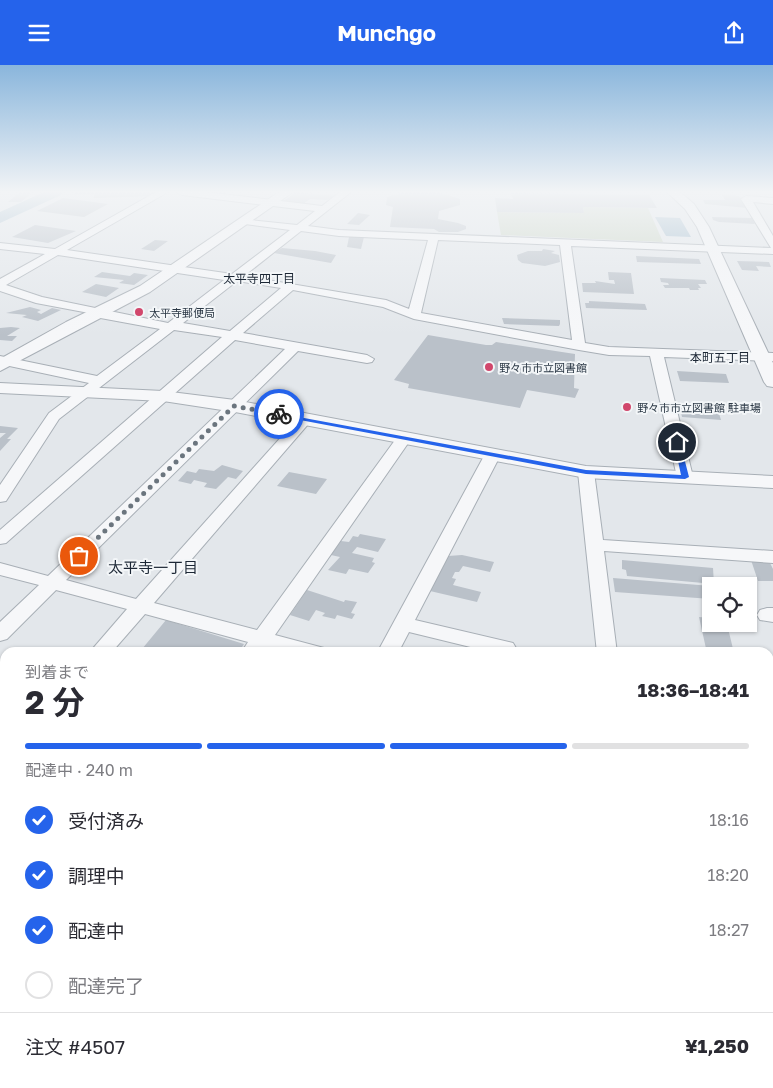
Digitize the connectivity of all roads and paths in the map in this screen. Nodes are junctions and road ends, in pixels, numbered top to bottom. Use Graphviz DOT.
graph roads {
  1 [pos="79,240"];
  2 [pos="218,240"];
  3 [pos="284,240"];
  4 [pos="433,240"];
  5 [pos="524,240"];
  6 [pos="708,240"];
  7 [pos="565,241"];
  8 [pos="1,245"];
  9 [pos="713,248"];
  10 [pos="773,251"];
  11 [pos="57,252"];
  12 [pos="176,269"];
  13 [pos="234,278"];
  14 [pos="0,286"];
  15 [pos="291,286"];
  16 [pos="97,312"];
  17 [pos="414,315"];
  18 [pos="172,326"];
  19 [pos="231,336"];
  20 [pos="295,346"];
  21 [pos="578,346"];
  22 [pos="656,353"];
  23 [pos="768,357"];
  24 [pos="366,359"];
  25 [pos="3,363"];
  26 [pos="773,382"];
  27 [pos="95,386"];
  28 [pos="0,388"];
  29 [pos="163,396"];
  30 [pos="234,406"];
  31 [pos="304,419"];
  32 [pos="404,439"];
  33 [pos="492,455"];
  34 [pos="0,467"];
  35 [pos="19,467"];
  36 [pos="586,472"];
  37 [pos="685,477"];
  38 [pos="773,482"];
  39 [pos="0,497"];
  40 [pos="0,539"];
  41 [pos="595,545"];
  42 [pos="773,557"];
  43 [pos="0,569"];
  44 [pos="50,583"];
  45 [pos="139,605"];
  46 [pos="403,624"];
  47 [pos="0,633"];
  48 [pos="256,645"];
  49 [pos="104,647"];
  50 [pos="271,647"];
  51 [pos="390,647"];
  52 [pos="498,647"];
  53 [pos="606,647"];
  1 -- 11 [label="street"];
  2 -- 12 [label="street"];
  3 -- 13 [label="street"];
  4 -- 17 [label="street"];
  5 -- 7 [label="street"];
  6 -- 9 [label="street"];
  7 -- 9 [label="street"];
  7 -- 21 [label="street"];
  8 -- 11 [label="street"];
  9 -- 10 [label="street"];
  9 -- 23 [label="street"];
  11 -- 12 [label="street"];
  11 -- 14 [label="street"];
  12 -- 13 [label="street"];
  12 -- 16 [label="street"];
  13 -- 15 [label="street"];
  13 -- 18 [label="street"];
  14 -- 16 [label="street"];
  15 -- 17 [label="street"];
  15 -- 19 [label="street"];
  16 -- 18 [label="street"];
  16 -- 25 [label="street"];
  17 -- 21 [label="street"];
  18 -- 19 [label="street"];
  18 -- 27 [label="street"];
  19 -- 20 [label="street"];
  19 -- 29 [label="street"];
  20 -- 24 [label="street"];
  20 -- 30 [label="street"];
  21 -- 22 [label="street"];
  22 -- 23 [label="street"];
  22 -- 37 [label="street"];
  23 -- 26 [label="street"];
  25 -- 27 [label="street"];
  27 -- 28 [label="street"];
  27 -- 29 [label="street"];
  27 -- 35 [label="street"];
  29 -- 30 [label="street"];
  29 -- 40 [label="street"];
  30 -- 31 [label="street"];
  30 -- 44 [label="street"];
  31 -- 32 [label="street"];
  31 -- 45 [label="street"];
  32 -- 33 [label="street"];
  32 -- 48 [label="street"];
  33 -- 36 [label="street"];
  33 -- 46 [label="street"];
  34 -- 35 [label="street"];
  35 -- 39 [label="street"];
  36 -- 37 [label="street"];
  36 -- 41 [label="street"];
  37 -- 38 [label="street"];
  41 -- 42 [label="street"];
  41 -- 53 [label="street"];
  43 -- 44 [label="street"];
  44 -- 45 [label="street"];
  44 -- 47 [label="street"];
  45 -- 48 [label="street"];
  45 -- 49 [label="street"];
  46 -- 51 [label="street"];
  46 -- 52 [label="street"];
  48 -- 50 [label="street"];
}
